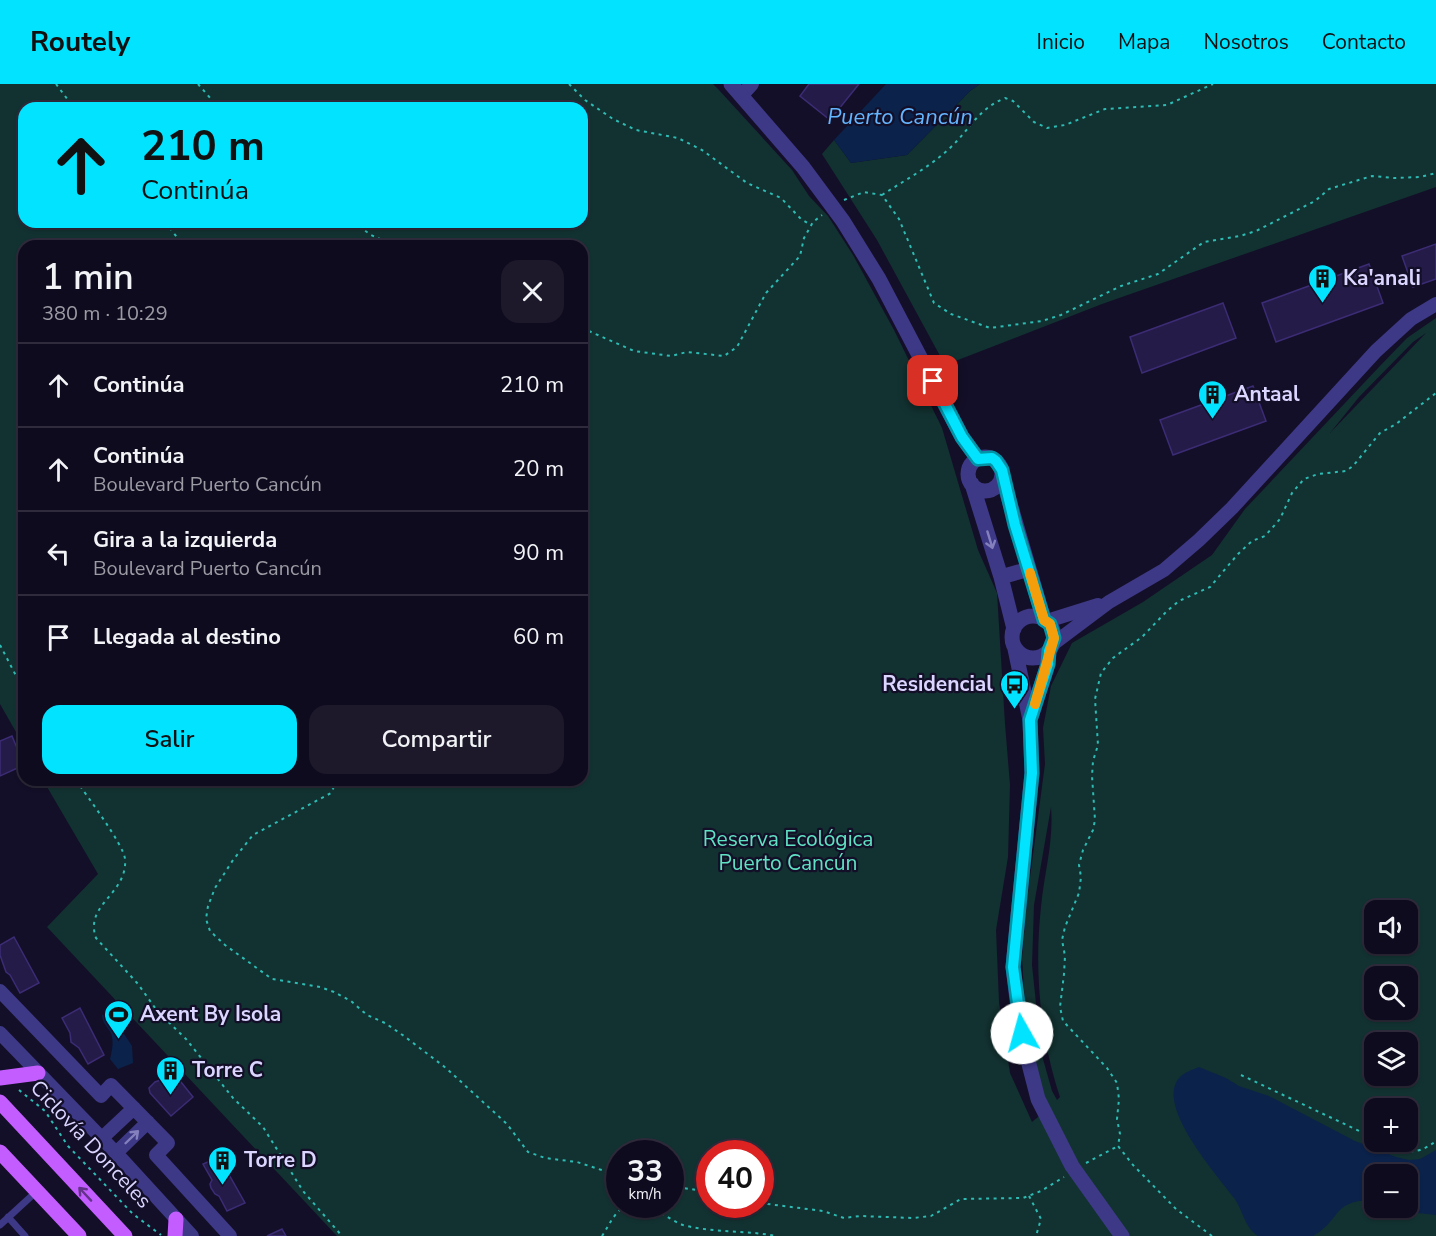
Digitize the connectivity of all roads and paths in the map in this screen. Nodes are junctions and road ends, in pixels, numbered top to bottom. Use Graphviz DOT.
graph roads {
  1 [pos="56,84"];
  2 [pos="198,84"];
  3 [pos="568,84"];
  4 [pos="1212,84"];
  5 [pos="742,88"];
  6 [pos="70,102"];
  7 [pos="214,102"];
  8 [pos="588,102"];
  9 [pos="588,102"];
  10 [pos="1436,173"];
  11 [pos="882,195"];
  12 [pos="832,207"];
  13 [pos="811,225"];
  14 [pos="170,228"];
  15 [pos="362,228"];
  16 [pos="179,240"];
  17 [pos="382,240"];
  18 [pos="1436,304"];
  19 [pos="588,331"];
  20 [pos="1436,393"];
  21 [pos="978,459"];
  22 [pos="1002,476"];
  23 [pos="972,484"];
  24 [pos="1029,569"];
  25 [pos="1001,577"];
  26 [pos="1109,602"];
  27 [pos="1046,620"];
  28 [pos="1014,629"];
  29 [pos="0,645"];
  30 [pos="1051,648"];
  31 [pos="1015,649"];
  32 [pos="18,680"];
  33 [pos="1030,720"];
  34 [pos="80,786"];
  35 [pos="334,786"];
  36 [pos="0,991"];
  37 [pos="0,1033"];
  38 [pos="38,1073"];
  39 [pos="1241,1075"];
  40 [pos="3,1077"];
  41 [pos="0,1102"];
  42 [pos="134,1108"];
  43 [pos="148,1122"];
  44 [pos="1364,1133"];
  45 [pos="102,1138"];
  46 [pos="1436,1141"];
  47 [pos="1418,1150"];
  48 [pos="0,1152"];
  49 [pos="116,1153"];
  50 [pos="606,1171"];
  51 [pos="37,1191"];
  52 [pos="774,1205"];
  53 [pos="8,1217"];
  54 [pos="612,1218"];
  55 [pos="670,1218"];
  56 [pos="176,1219"];
  57 [pos="0,1225"];
  58 [pos="25,1236"];
  59 [pos="79,1236"];
  60 [pos="125,1236"];
  61 [pos="162,1236"];
  62 [pos="175,1236"];
  63 [pos="192,1236"];
  64 [pos="230,1236"];
  65 [pos="342,1236"];
  66 [pos="602,1236"];
  67 [pos="776,1236"];
  68 [pos="1036,1236"];
  69 [pos="1122,1236"];
  70 [pos="1212,1236"];
  1 -- 6 [label="path"];
  2 -- 7 [label="path"];
  3 -- 8 [label="path"];
  4 -- 11 [label="path"];
  5 -- 12 [label="street"];
  9 -- 13 [label="path"];
  10 -- 11 [label="path"];
  11 -- 12 [label="path"];
  12 -- 13 [label="path"];
  12 -- 21 [label="street"];
  13 -- 19 [label="path"];
  14 -- 16 [label="path"];
  15 -- 17 [label="path"];
  18 -- 26 [label="street"];
  20 -- 70 [label="path"];
  21 -- 22 [label="street"];
  21 -- 23 [label="street"];
  22 -- 23 [label="street"];
  22 -- 24 [label="street"];
  23 -- 25 [label="street, one-way"];
  24 -- 25 [label="street"];
  24 -- 27 [label="street"];
  25 -- 28 [label="street"];
  26 -- 27 [label="street"];
  26 -- 30 [label="street"];
  27 -- 28 [label="street"];
  27 -- 30 [label="street"];
  28 -- 31 [label="street"];
  29 -- 32 [label="path"];
  30 -- 31 [label="street"];
  30 -- 33 [label="street"];
  31 -- 33 [label="street"];
  33 -- 69 [label="street"];
  34 -- 65 [label="path"];
  35 -- 50 [label="path"];
  36 -- 42 [label="street"];
  37 -- 38 [label="street"];
  38 -- 40 [label="main road"];
  38 -- 45 [label="street"];
  39 -- 44 [label="path"];
  40 -- 61 [label="path, Ciclovía Donceles"];
  60 -- 41 [label="main road, one-way"];
  42 -- 43 [label="street"];
  42 -- 45 [label="street"];
  49 -- 43 [label="street, one-way"];
  43 -- 64 [label="street"];
  45 -- 49 [label="street"];
  46 -- 47 [label="path"];
  48 -- 51 [label="main road"];
  49 -- 56 [label="street"];
  51 -- 53 [label="lane"];
  51 -- 59 [label="main road"];
  52 -- 68 [label="path"];
  53 -- 57 [label="lane"];
  53 -- 58 [label="lane"];
  54 -- 66 [label="path"];
  55 -- 67 [label="path"];
  56 -- 62 [label="main road"];
  56 -- 63 [label="street"];
}
